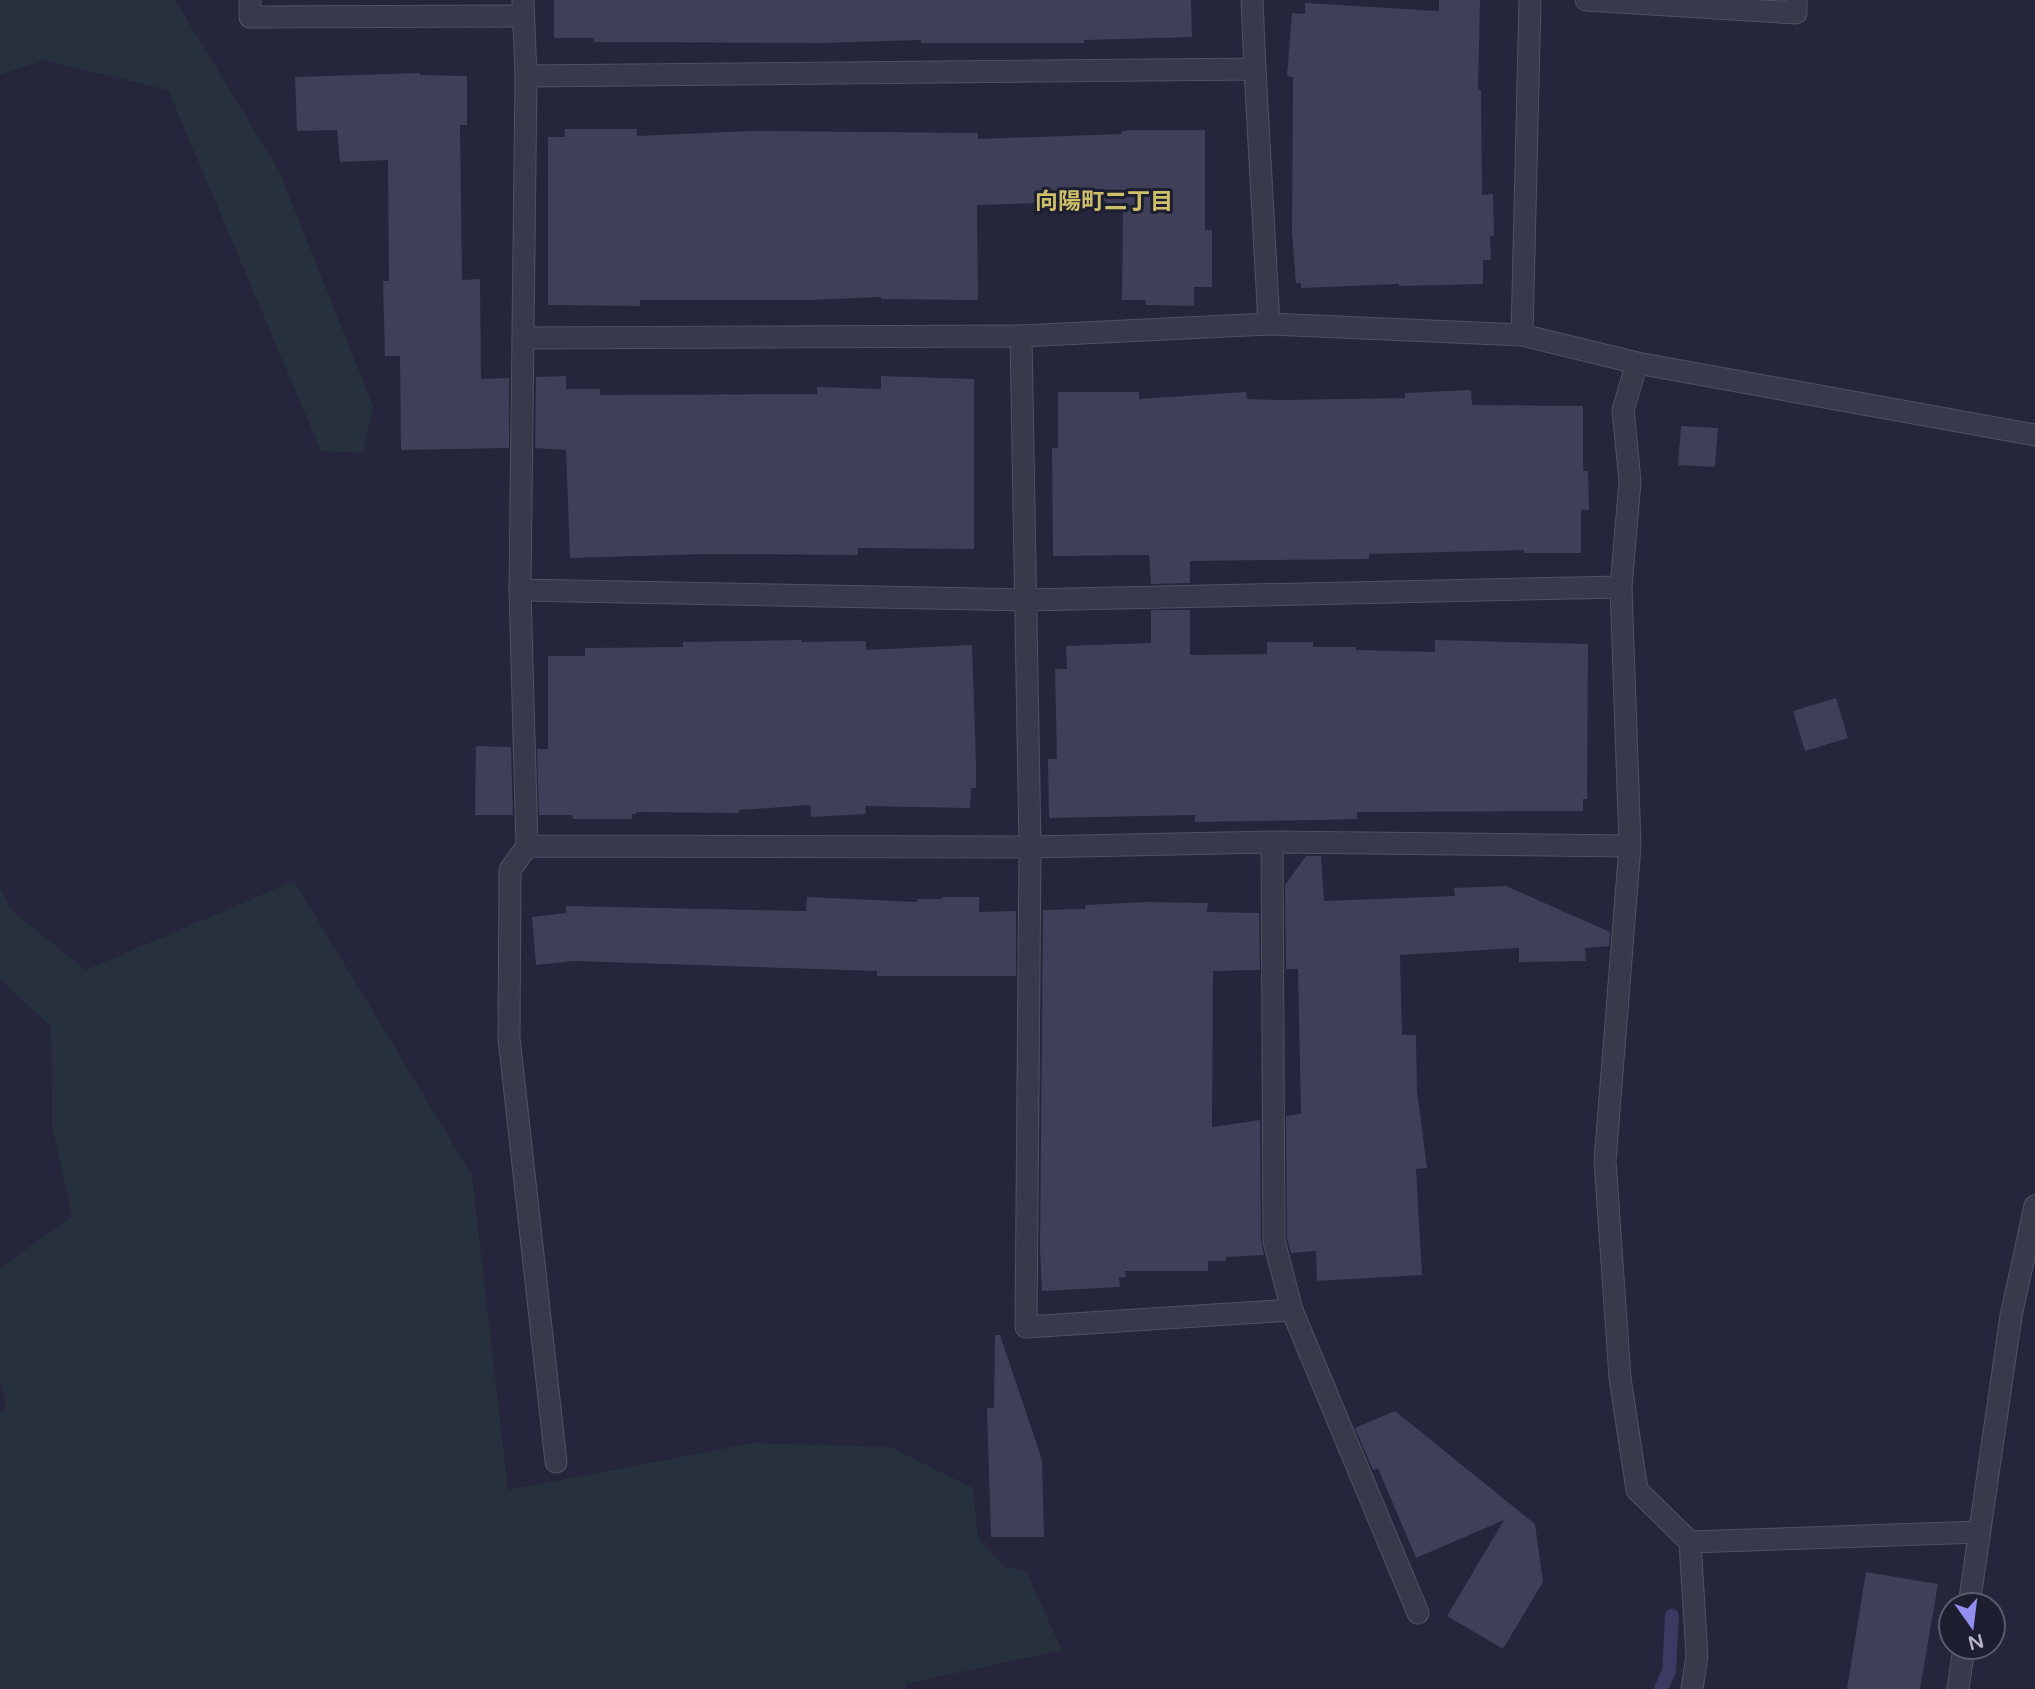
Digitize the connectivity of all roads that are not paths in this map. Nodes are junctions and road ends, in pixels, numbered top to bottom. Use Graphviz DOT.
graph roads {
  1 [pos="250,0"];
  2 [pos="1252,0"];
  3 [pos="1530,0"];
  4 [pos="1586,0"];
  5 [pos="1796,0"];
  6 [pos="523,8"];
  7 [pos="1255,69"];
  8 [pos="526,76"];
  9 [pos="1269,324"];
  10 [pos="1522,335"];
  11 [pos="1021,336"];
  12 [pos="523,338"];
  13 [pos="1637,363"];
  14 [pos="2035,435"];
  15 [pos="1621,587"];
  16 [pos="520,590"];
  17 [pos="1026,600"];
  18 [pos="1272,842"];
  19 [pos="527,846"];
  20 [pos="1030,846"];
  21 [pos="1630,846"];
  22 [pos="2035,1206"];
  23 [pos="1292,1310"];
  24 [pos="556,1462"];
  25 [pos="1980,1532"];
  26 [pos="1690,1542"];
  27 [pos="1971,1591"];
  28 [pos="1418,1614"];
  29 [pos="1962,1661"];
  30 [pos="1692,1689"];
  31 [pos="1958,1689"];
  1 -- 6 [label="street"];
  2 -- 7 [label="street"];
  3 -- 10 [label="street"];
  4 -- 5 [label="street"];
  6 -- 8 [label="street"];
  7 -- 8 [label="street"];
  7 -- 9 [label="street"];
  8 -- 12 [label="street"];
  9 -- 10 [label="street"];
  9 -- 11 [label="street"];
  10 -- 13 [label="street"];
  11 -- 12 [label="street"];
  11 -- 17 [label="street"];
  12 -- 16 [label="street"];
  13 -- 14 [label="street"];
  13 -- 15 [label="street"];
  15 -- 17 [label="street"];
  15 -- 21 [label="street"];
  16 -- 17 [label="street"];
  16 -- 19 [label="street"];
  17 -- 20 [label="street"];
  18 -- 20 [label="street"];
  18 -- 21 [label="street"];
  18 -- 23 [label="street"];
  19 -- 20 [label="street"];
  19 -- 24 [label="street"];
  20 -- 23 [label="street"];
  21 -- 26 [label="street"];
  22 -- 25 [label="street"];
  23 -- 28 [label="street"];
  25 -- 26 [label="street"];
  25 -- 27 [label="street"];
  26 -- 30 [label="street"];
  29 -- 31 [label="street"];
}
